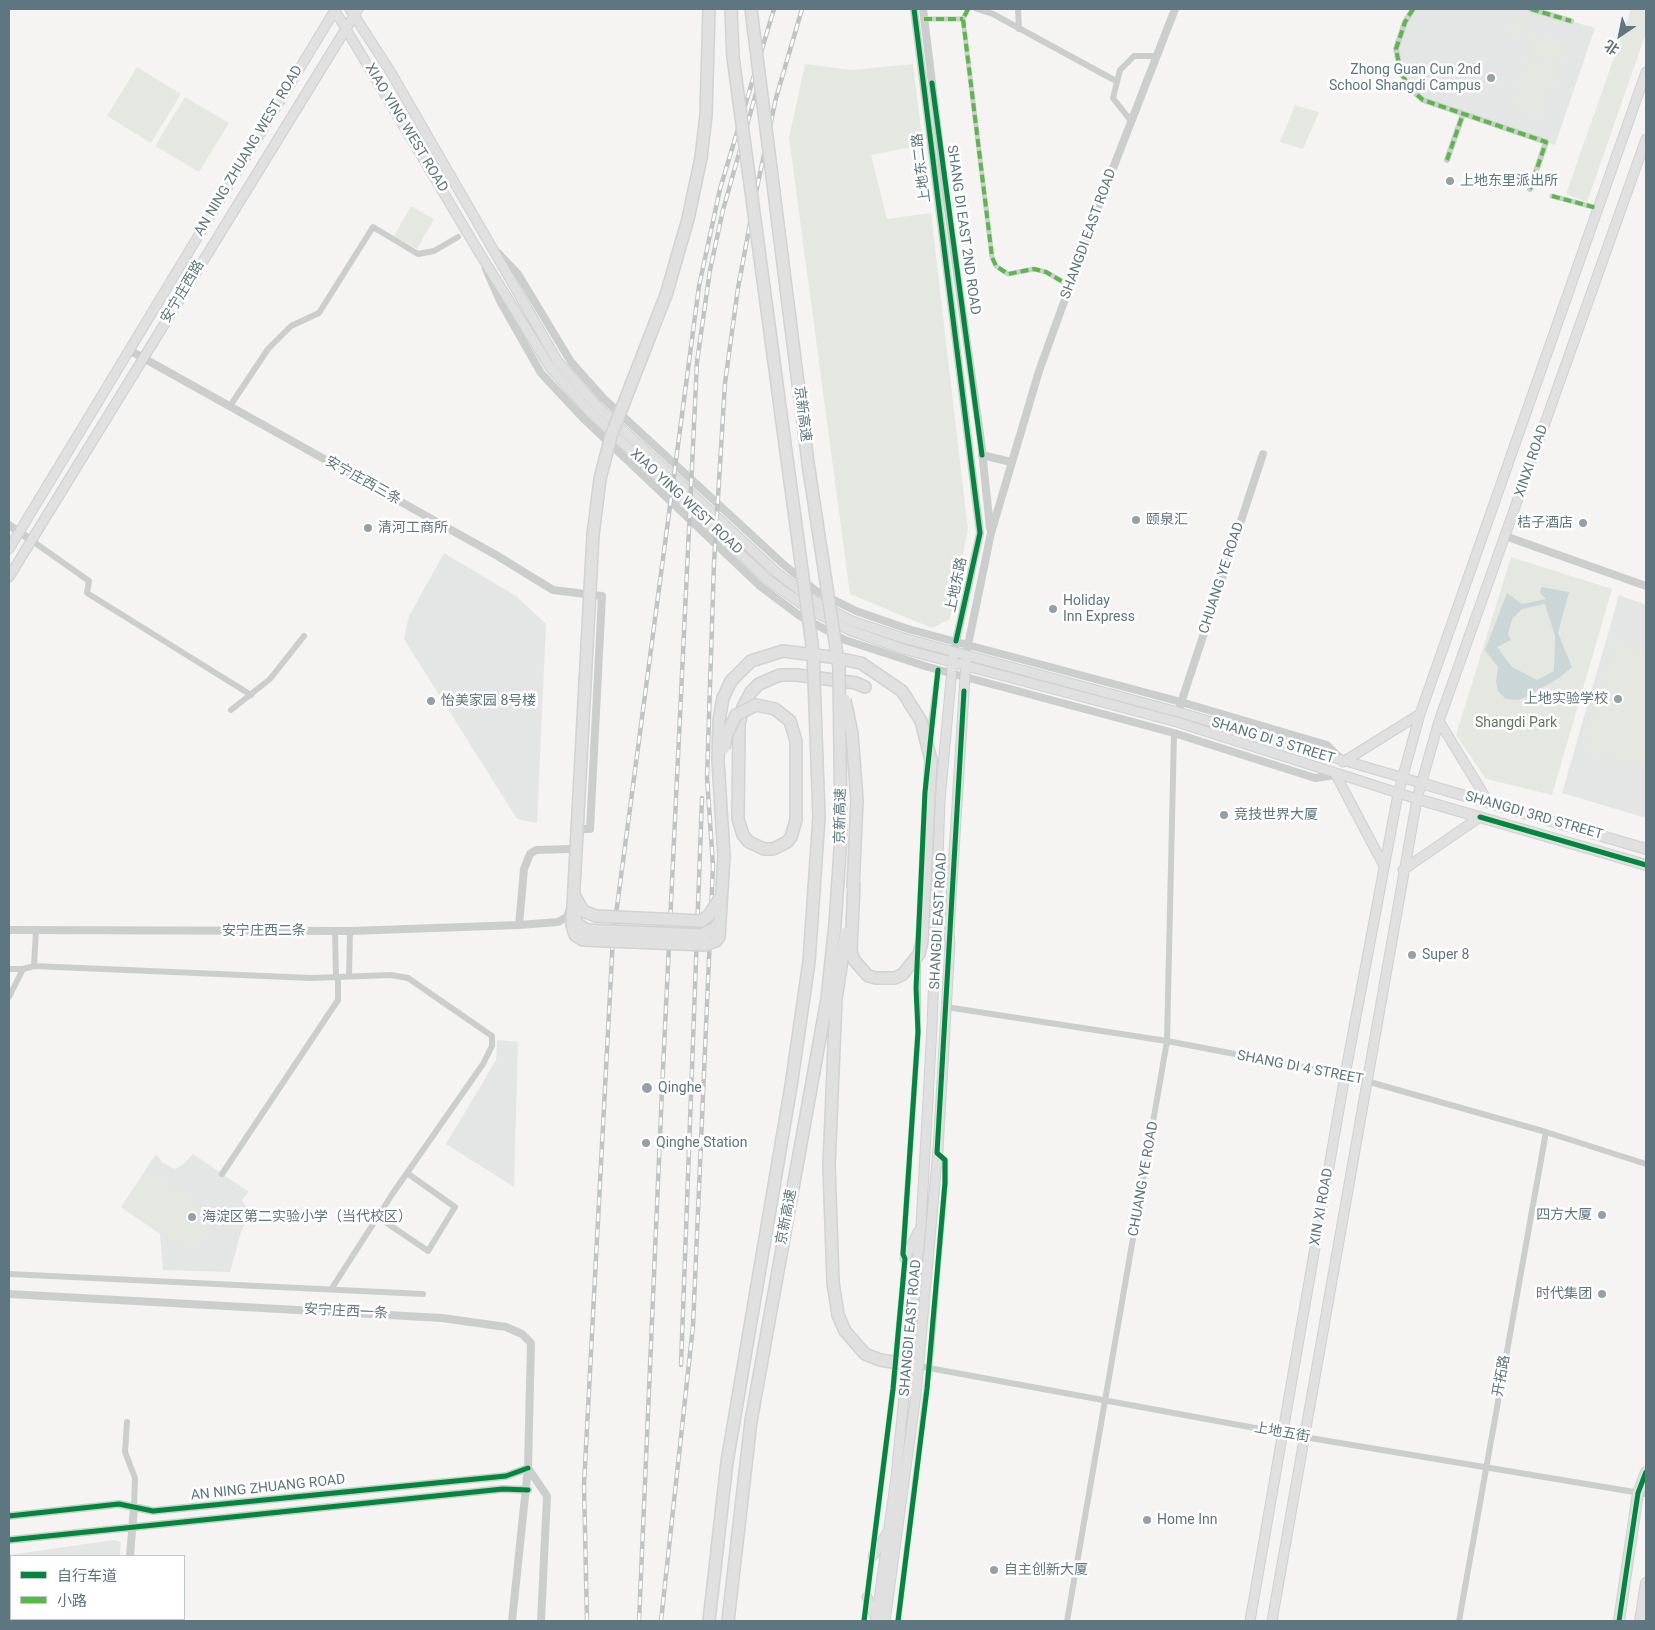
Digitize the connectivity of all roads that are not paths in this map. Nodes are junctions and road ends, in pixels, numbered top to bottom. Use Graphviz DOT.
graph roads {
  1 [pos="335,9"];
  2 [pos="709,9"];
  3 [pos="731,9"];
  4 [pos="751,9"];
  5 [pos="914,9"];
  6 [pos="923,9"];
  7 [pos="968,9"];
  8 [pos="977,9"];
  9 [pos="1018,9"];
  10 [pos="1174,9"];
  11 [pos="1413,9"];
  12 [pos="1531,9"];
  13 [pos="1564,9"];
  14 [pos="354,11"];
  15 [pos="924,18"];
  16 [pos="963,18"];
  17 [pos="1560,18"];
  18 [pos="1571,21"];
  19 [pos="1019,28"];
  20 [pos="346,29"];
  21 [pos="1156,56"];
  22 [pos="1646,72"];
  23 [pos="1116,81"];
  24 [pos="1463,114"];
  25 [pos="1132,121"];
  26 [pos="1646,140"];
  27 [pos="1447,160"];
  28 [pos="1530,189"];
  29 [pos="1552,196"];
  30 [pos="1597,208"];
  31 [pos="458,237"];
  32 [pos="488,242"];
  33 [pos="477,249"];
  34 [pos="1070,286"];
  35 [pos="129,350"];
  36 [pos="143,358"];
  37 [pos="230,406"];
  38 [pos="1263,454"];
  39 [pos="982,455"];
  40 [pos="1011,462"];
  41 [pos="9,525"];
  42 [pos="18,532"];
  43 [pos="980,532"];
  44 [pos="991,533"];
  45 [pos="1505,536"];
  46 [pos="31,540"];
  47 [pos="9,549"];
  48 [pos="9,577"];
  49 [pos="1646,586"];
  50 [pos="304,636"];
  51 [pos="956,642"];
  52 [pos="968,646"];
  53 [pos="954,653"];
  54 [pos="966,656"];
  55 [pos="953,663"];
  56 [pos="966,666"];
  57 [pos="839,668"];
  58 [pos="938,670"];
  59 [pos="951,674"];
  60 [pos="965,677"];
  61 [pos="865,687"];
  62 [pos="251,695"];
  63 [pos="1181,702"];
  64 [pos="231,710"];
  65 [pos="1178,712"];
  66 [pos="1420,714"];
  67 [pos="1439,721"];
  68 [pos="1177,722"];
  69 [pos="1174,733"];
  70 [pos="1343,762"];
  71 [pos="1336,775"];
  72 [pos="1403,778"];
  73 [pos="1421,783"];
  74 [pos="721,790"];
  75 [pos="1398,794"];
  76 [pos="1416,799"];
  77 [pos="1489,803"];
  78 [pos="1480,817"];
  79 [pos="571,849"];
  80 [pos="1646,850"];
  81 [pos="1646,865"];
  82 [pos="1384,866"];
  83 [pos="1403,870"];
  84 [pos="854,882"];
  85 [pos="574,895"];
  86 [pos="721,896"];
  87 [pos="519,925"];
  88 [pos="9,930"];
  89 [pos="336,931"];
  90 [pos="350,931"];
  91 [pos="36,932"];
  92 [pos="34,966"];
  93 [pos="9,969"];
  94 [pos="23,969"];
  95 [pos="349,976"];
  96 [pos="337,977"];
  97 [pos="9,997"];
  98 [pos="946,1007"];
  99 [pos="1167,1041"];
  100 [pos="1345,1075"];
  101 [pos="1366,1081"];
  102 [pos="1546,1132"];
  103 [pos="937,1153"];
  104 [pos="1646,1164"];
  105 [pos="407,1173"];
  106 [pos="222,1174"];
  107 [pos="378,1217"];
  108 [pos="921,1225"];
  109 [pos="905,1258"];
  110 [pos="9,1274"];
  111 [pos="332,1288"];
  112 [pos="9,1294"];
  113 [pos="423,1294"];
  114 [pos="907,1364"];
  115 [pos="930,1368"];
  116 [pos="1106,1401"];
  117 [pos="127,1422"];
  118 [pos="1282,1433"];
  119 [pos="1304,1437"];
  120 [pos="528,1468"];
  121 [pos="1485,1468"];
  122 [pos="1646,1472"];
  123 [pos="528,1490"];
  124 [pos="1642,1494"];
  125 [pos="134,1507"];
  126 [pos="9,1516"];
  127 [pos="133,1527"];
  128 [pos="889,1531"];
  129 [pos="9,1540"];
  130 [pos="130,1555"];
  131 [pos="873,1556"];
  132 [pos="1646,1583"];
  133 [pos="868,1597"];
  134 [pos="879,1620"];
  135 [pos="512,1621"];
  136 [pos="541,1621"];
  137 [pos="709,1621"];
  138 [pos="728,1621"];
  139 [pos="864,1621"];
  140 [pos="898,1621"];
  141 [pos="1067,1621"];
  142 [pos="1250,1621"];
  143 [pos="1272,1621"];
  144 [pos="1459,1621"];
  145 [pos="1619,1621"];
  146 [pos="1640,1621"];
  1 -- 20 [label="main road, XIAO YING WEST ROAD"];
  1 -- 35 [label="main road, AN NING ZHUANG WEST ROAD"];
  2 -- 85 [label="highway, bridge"];
  3 -- 137 [label="highway, 京新高速, bridge"];
  4 -- 57 [label="highway, 京新高速, bridge"];
  5 -- 43 [label="street, 上地东二路"];
  6 -- 15 [label="street, SHANG DI EAST 2ND ROAD"];
  7 -- 16 [label="street"];
  8 -- 19 [label="street"];
  9 -- 19 [label="street"];
  10 -- 21 [label="street, SHANGDI EAST ROAD"];
  11 -- 24 [label="street"];
  12 -- 17 [label="street"];
  13 -- 17 [label="street"];
  14 -- 20 [label="main road, 安宁庄西路"];
  14 -- 32 [label="main road, XIAO YING WEST ROAD"];
  15 -- 16 [label="street"];
  15 -- 39 [label="street, SHANG DI EAST 2ND ROAD"];
  16 -- 34 [label="street"];
  17 -- 18 [label="street"];
  19 -- 23 [label="street"];
  20 -- 33 [label="main road, XIAO YING WEST ROAD"];
  20 -- 36 [label="main road, 安宁庄西路"];
  21 -- 23 [label="street"];
  21 -- 25 [label="street, SHANGDI EAST ROAD"];
  22 -- 30 [label="main road, XINXI ROAD"];
  23 -- 25 [label="street"];
  24 -- 27 [label="street"];
  24 -- 28 [label="street"];
  25 -- 34 [label="street, SHANGDI EAST ROAD"];
  26 -- 45 [label="main road, XINXI ROAD"];
  29 -- 30 [label="street"];
  30 -- 66 [label="main road, XINXI ROAD"];
  31 -- 37 [label="street"];
  32 -- 51 [label="street, XIAO YING WEST ROAD"];
  32 -- 53 [label="main road, XIAO YING WEST ROAD"];
  33 -- 55 [label="main road, XIAO YING WEST ROAD"];
  33 -- 58 [label="street, XIAO YING WEST ROAD"];
  34 -- 40 [label="street, SHANGDI EAST ROAD"];
  35 -- 36 [label="street, 安宁庄西三条"];
  35 -- 42 [label="main road, AN NING ZHUANG WEST ROAD"];
  36 -- 37 [label="street, 安宁庄西三条"];
  36 -- 46 [label="main road, 安宁庄西路"];
  37 -- 79 [label="street, 安宁庄西三条"];
  38 -- 63 [label="street, CHUANG YE ROAD"];
  39 -- 40 [label="street"];
  39 -- 44 [label="street, SHANG DI EAST 2ND ROAD"];
  40 -- 44 [label="street, SHANGDI EAST ROAD"];
  41 -- 42 [label="street"];
  42 -- 46 [label="street"];
  42 -- 47 [label="main road, AN NING ZHUANG WEST ROAD"];
  43 -- 44 [label="street"];
  43 -- 51 [label="street, 上地东路"];
  44 -- 52 [label="street"];
  45 -- 49 [label="street"];
  45 -- 67 [label="main road, XINXI ROAD"];
  46 -- 48 [label="main road, 安宁庄西路"];
  46 -- 62 [label="street"];
  50 -- 62 [label="street"];
  51 -- 52 [label="street, XIAO YING WEST ROAD"];
  51 -- 53 [label="street, 上地东路"];
  52 -- 54 [label="street"];
  52 -- 63 [label="street, SHANG DI 3 STREET"];
  53 -- 54 [label="main road, XIAO YING WEST ROAD"];
  53 -- 55 [label="main road, 上地东路"];
  54 -- 56 [label="main road"];
  54 -- 65 [label="main road, SHANG DI 3 STREET"];
  55 -- 56 [label="main road, XIAO YING WEST ROAD"];
  55 -- 59 [label="main road, SHANGDI EAST ROAD"];
  56 -- 60 [label="main road, SHANGDI EAST ROAD"];
  56 -- 68 [label="main road, SHANG DI 3 STREET"];
  57 -- 84 [label="highway, bridge"];
  57 -- 138 [label="highway, 京新高速, bridge"];
  58 -- 59 [label="street, XIAO YING WEST ROAD"];
  58 -- 109 [label="street"];
  59 -- 60 [label="street, XIAO YING WEST ROAD"];
  59 -- 108 [label="main road, SHANGDI EAST ROAD"];
  60 -- 69 [label="street, SHANG DI 3 STREET"];
  60 -- 98 [label="main road, SHANGDI EAST ROAD"];
  61 -- 74 [label="highway, bridge"];
  62 -- 64 [label="street"];
  63 -- 65 [label="street, CHUANG YE ROAD"];
  63 -- 70 [label="street, SHANG DI 3 STREET"];
  65 -- 70 [label="main road, SHANG DI 3 STREET"];
  66 -- 70 [label="main road"];
  66 -- 72 [label="main road, XINXI ROAD"];
  67 -- 73 [label="main road, XINXI ROAD"];
  67 -- 77 [label="main road"];
  68 -- 69 [label="street"];
  68 -- 71 [label="main road, SHANG DI 3 STREET"];
  69 -- 71 [label="street, SHANG DI 3 STREET"];
  69 -- 99 [label="street, CHUANG YE ROAD"];
  70 -- 72 [label="main road"];
  71 -- 75 [label="main road, SHANG DI 3 STREET"];
  71 -- 82 [label="main road"];
  72 -- 73 [label="main road"];
  72 -- 75 [label="main road, XIN XI ROAD"];
  73 -- 76 [label="main road, XINXI ROAD"];
  73 -- 77 [label="main road, SHANGDI 3RD STREET"];
  74 -- 84 [label="highway, bridge"];
  74 -- 86 [label="highway, bridge"];
  75 -- 76 [label="main road, SHANG DI 3 STREET"];
  75 -- 82 [label="main road, XIN XI ROAD"];
  76 -- 78 [label="main road, SHANGDI 3RD STREET"];
  76 -- 83 [label="main road, XIN XI ROAD"];
  77 -- 80 [label="main road, SHANGDI 3RD STREET"];
  78 -- 81 [label="main road, SHANGDI 3RD STREET"];
  78 -- 83 [label="main road"];
  79 -- 87 [label="street"];
  79 -- 87 [label="street, 安宁庄西二条"];
  82 -- 100 [label="main road, XIN XI ROAD"];
  83 -- 101 [label="main road, XIN XI ROAD"];
  84 -- 114 [label="highway, bridge"];
  85 -- 86 [label="highway, bridge"];
  85 -- 86 [label="highway, bridge"];
  87 -- 90 [label="street, 安宁庄西二条"];
  88 -- 91 [label="street, 安宁庄西二条"];
  89 -- 90 [label="street, 安宁庄西二条"];
  89 -- 91 [label="street, 安宁庄西二条"];
  89 -- 96 [label="street"];
  90 -- 95 [label="street"];
  91 -- 92 [label="street"];
  92 -- 94 [label="street"];
  92 -- 96 [label="street"];
  93 -- 94 [label="street"];
  94 -- 97 [label="street"];
  95 -- 96 [label="street"];
  95 -- 105 [label="street"];
  96 -- 106 [label="street"];
  98 -- 99 [label="street, SHANG DI 4 STREET"];
  98 -- 103 [label="main road, SHANGDI EAST ROAD"];
  99 -- 100 [label="street, SHANG DI 4 STREET"];
  99 -- 116 [label="street, CHUANG YE ROAD"];
  100 -- 101 [label="street, SHANG DI 4 STREET"];
  100 -- 118 [label="main road, XIN XI ROAD"];
  101 -- 102 [label="street, SHANG DI 4 STREET"];
  101 -- 119 [label="main road, XIN XI ROAD"];
  102 -- 104 [label="street, SHANG DI 4 STREET"];
  102 -- 121 [label="street, 开拓路"];
  103 -- 114 [label="main road, SHANGDI EAST ROAD"];
  103 -- 115 [label="street"];
  105 -- 107 [label="street"];
  105 -- 107 [label="street"];
  107 -- 111 [label="street"];
  108 -- 109 [label="main road"];
  108 -- 114 [label="main road, SHANGDI EAST ROAD"];
  109 -- 114 [label="street"];
  110 -- 111 [label="street"];
  111 -- 113 [label="street"];
  112 -- 120 [label="street, 安宁庄西一条"];
  114 -- 115 [label="street, 上地五街"];
  114 -- 128 [label="main road, SHANGDI EAST ROAD"];
  114 -- 131 [label="street"];
  114 -- 134 [label="main road, SHANGDI EAST ROAD"];
  115 -- 116 [label="street, 上地五街"];
  115 -- 140 [label="street"];
  116 -- 118 [label="street, 上地五街"];
  116 -- 141 [label="street, CHUANG YE ROAD"];
  117 -- 125 [label="street"];
  118 -- 119 [label="street, 上地五街"];
  118 -- 142 [label="main road, XIN XI ROAD"];
  119 -- 121 [label="street, 上地五街"];
  119 -- 143 [label="main road, XIN XI ROAD"];
  120 -- 123 [label="street, 安宁庄西一条"];
  120 -- 125 [label="street, AN NING ZHUANG ROAD"];
  120 -- 136 [label="street"];
  121 -- 124 [label="street, 上地五街"];
  121 -- 144 [label="street, 开拓路"];
  122 -- 124 [label="main road"];
  123 -- 127 [label="street, AN NING ZHUANG ROAD"];
  123 -- 135 [label="street, 安宁庄西一条"];
  124 -- 145 [label="main road"];
  125 -- 126 [label="street, AN NING ZHUANG ROAD"];
  125 -- 127 [label="street"];
  127 -- 129 [label="street, AN NING ZHUANG ROAD"];
  127 -- 130 [label="street"];
  128 -- 131 [label="main road"];
  128 -- 134 [label="main road, SHANGDI EAST ROAD"];
  131 -- 133 [label="street"];
  132 -- 146 [label="main road"];
  133 -- 134 [label="main road"];
  133 -- 139 [label="street"];
}
